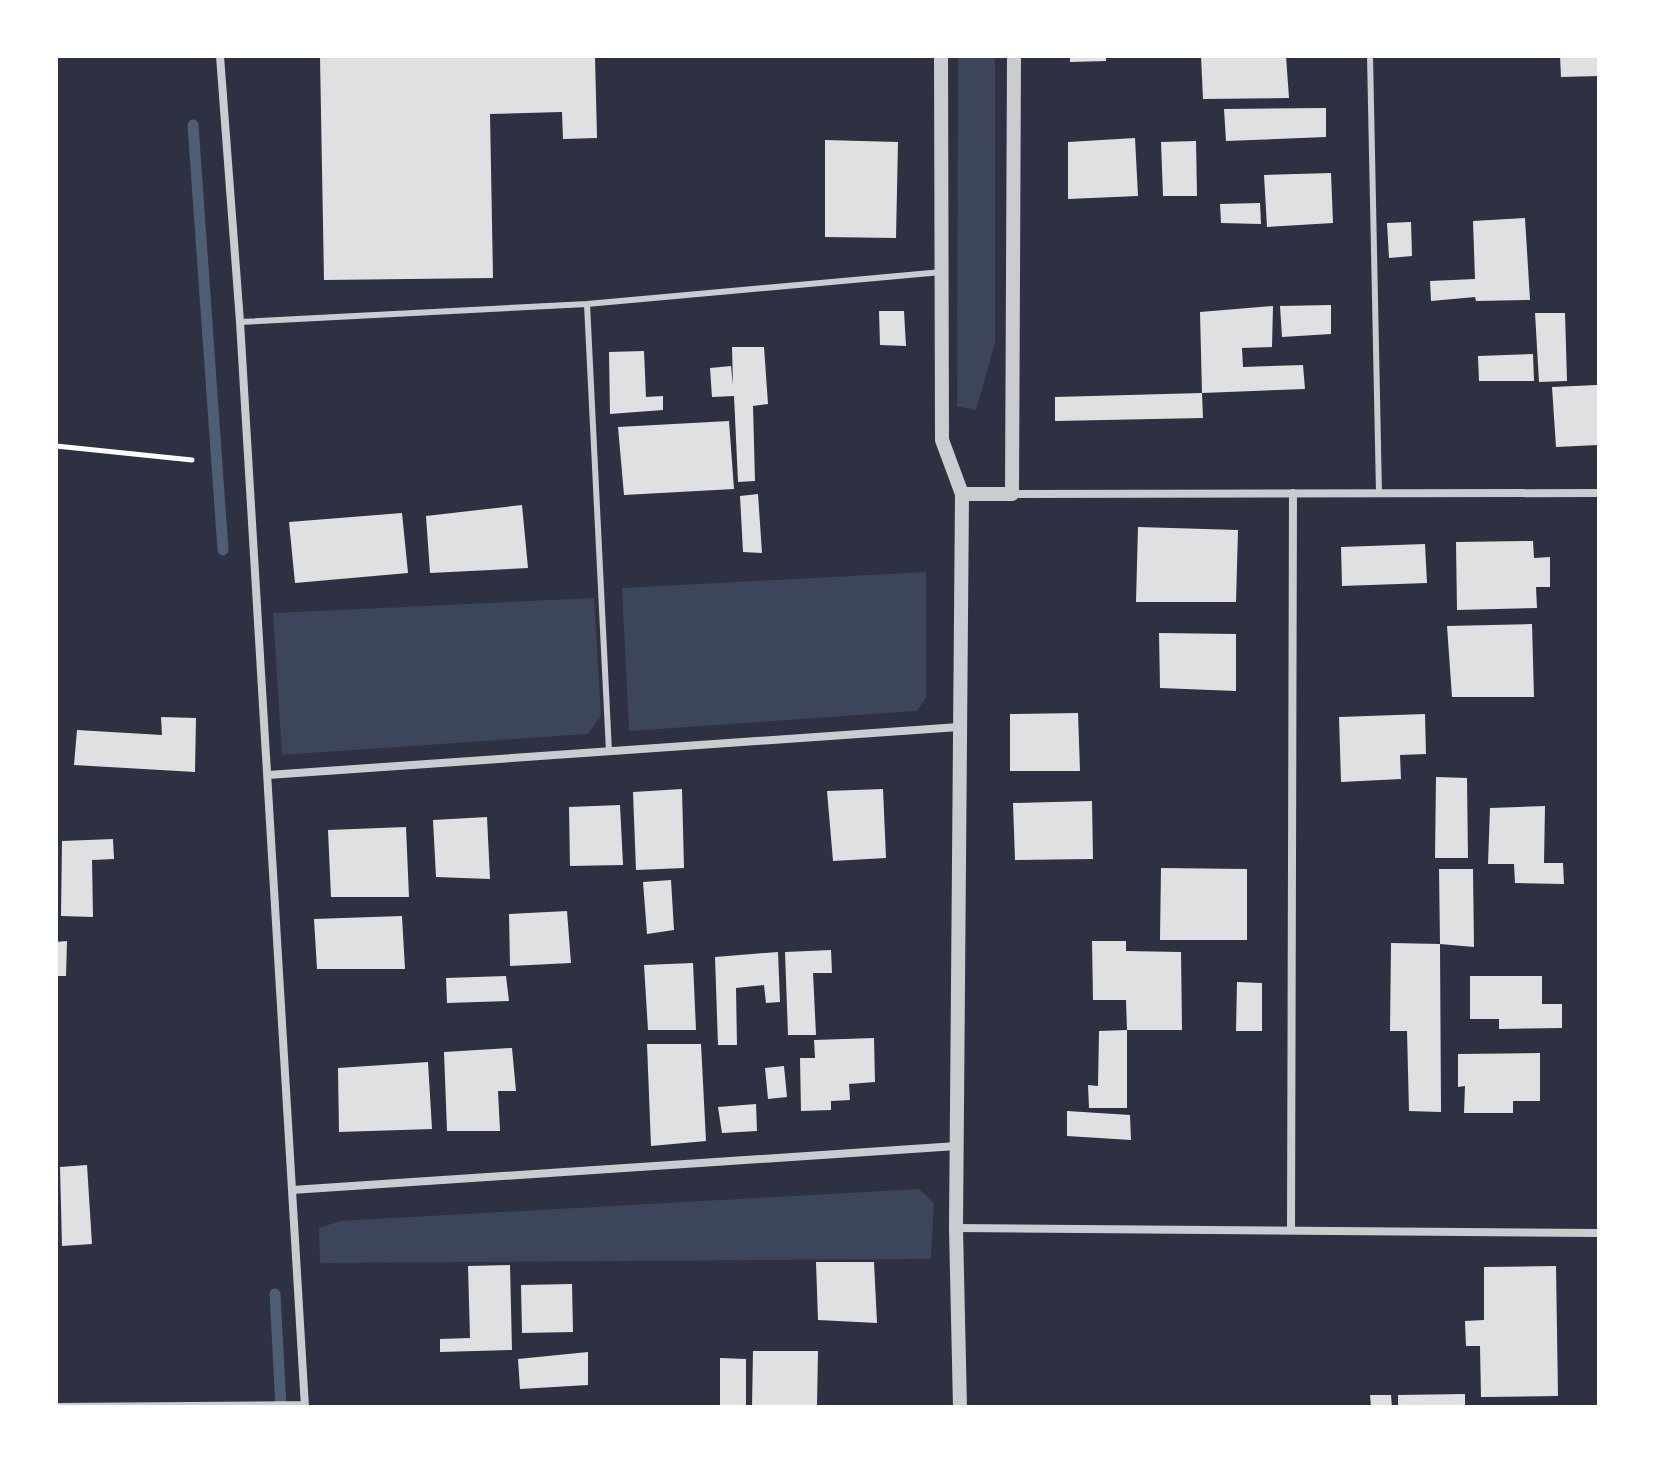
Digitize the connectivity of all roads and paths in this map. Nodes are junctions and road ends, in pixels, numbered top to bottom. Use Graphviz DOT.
graph roads {
  1 [pos="220,56"];
  2 [pos="941,56"];
  3 [pos="1014,56"];
  4 [pos="1370,56"];
  5 [pos="942,272"];
  6 [pos="587,304"];
  7 [pos="240,322"];
  8 [pos="56,446"];
  9 [pos="192,460"];
  10 [pos="1293,493"];
  11 [pos="1379,493"];
  12 [pos="1599,493"];
  13 [pos="962,494"];
  14 [pos="1012,494"];
  15 [pos="959,727"];
  16 [pos="609,752"];
  17 [pos="268,775"];
  18 [pos="957,1146"];
  19 [pos="292,1190"];
  20 [pos="956,1228"];
  21 [pos="1291,1230"];
  22 [pos="1599,1233"];
  23 [pos="305,1406"];
  24 [pos="56,1407"];
  25 [pos="960,1407"];
  1 -- 7 [label="street"];
  2 -- 5 [label="street"];
  3 -- 14 [label="street"];
  4 -- 11 [label="lane"];
  5 -- 6 [label="lane"];
  5 -- 13 [label="street"];
  6 -- 7 [label="lane"];
  6 -- 16 [label="lane"];
  7 -- 17 [label="street"];
  8 -- 9 [label="path"];
  10 -- 11 [label="street"];
  10 -- 14 [label="street"];
  10 -- 21 [label="street"];
  11 -- 12 [label="street"];
  13 -- 14 [label="street"];
  13 -- 15 [label="street"];
  15 -- 16 [label="street"];
  15 -- 18 [label="street"];
  16 -- 17 [label="street"];
  17 -- 19 [label="street"];
  18 -- 19 [label="street"];
  18 -- 20 [label="street"];
  19 -- 23 [label="street"];
  20 -- 21 [label="street"];
  20 -- 25 [label="street"];
  21 -- 22 [label="street"];
  23 -- 24 [label="street"];
}
